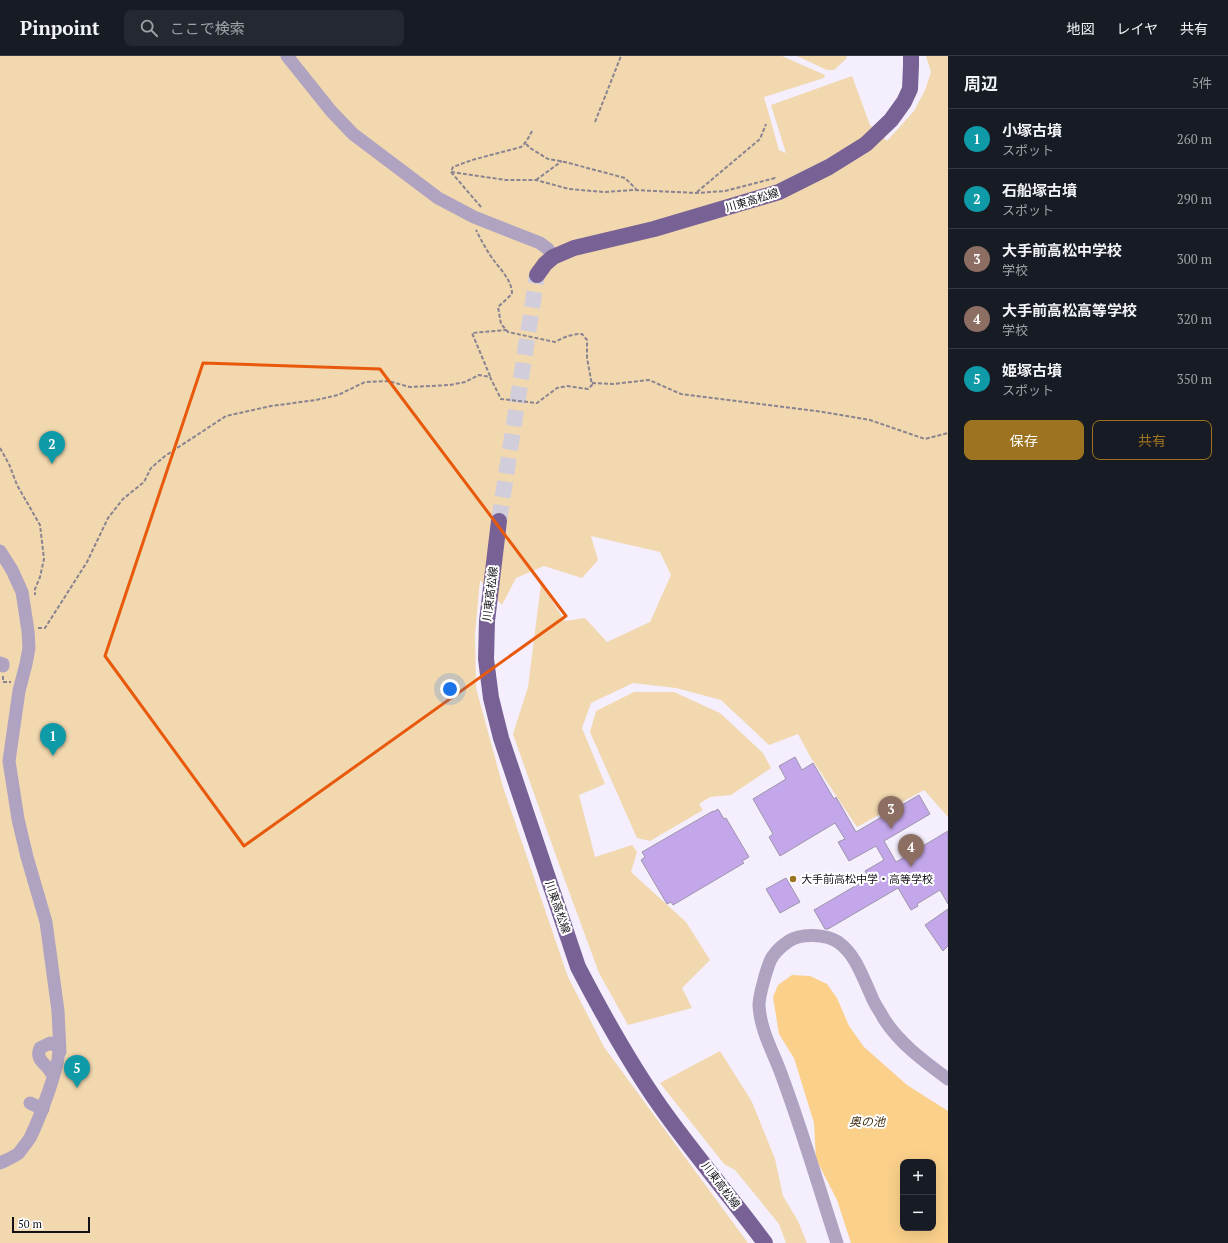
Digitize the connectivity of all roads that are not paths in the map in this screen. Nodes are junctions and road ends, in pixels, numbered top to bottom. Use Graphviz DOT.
graph roads {
  1 [pos="287,56"];
  2 [pos="911,56"];
  3 [pos="554,257"];
  4 [pos="537,275"];
  5 [pos="499,521"];
  6 [pos="0,551"];
  7 [pos="60,1052"];
  8 [pos="53,1077"];
  9 [pos="948,1078"];
  10 [pos="30,1103"];
  11 [pos="43,1109"];
  12 [pos="0,1163"];
  13 [pos="765,1243"];
  14 [pos="837,1243"];
  1 -- 3 [label="street"];
  2 -- 3 [label="main road, 川東高松線"];
  3 -- 4 [label="main road, 川東高松線"];
  5 -- 13 [label="main road, 川東高松線"];
  6 -- 7 [label="street"];
  7 -- 8 [label="street"];
  7 -- 8 [label="street"];
  8 -- 11 [label="street"];
  9 -- 14 [label="street"];
  10 -- 11 [label="street"];
  11 -- 12 [label="street"];
}
